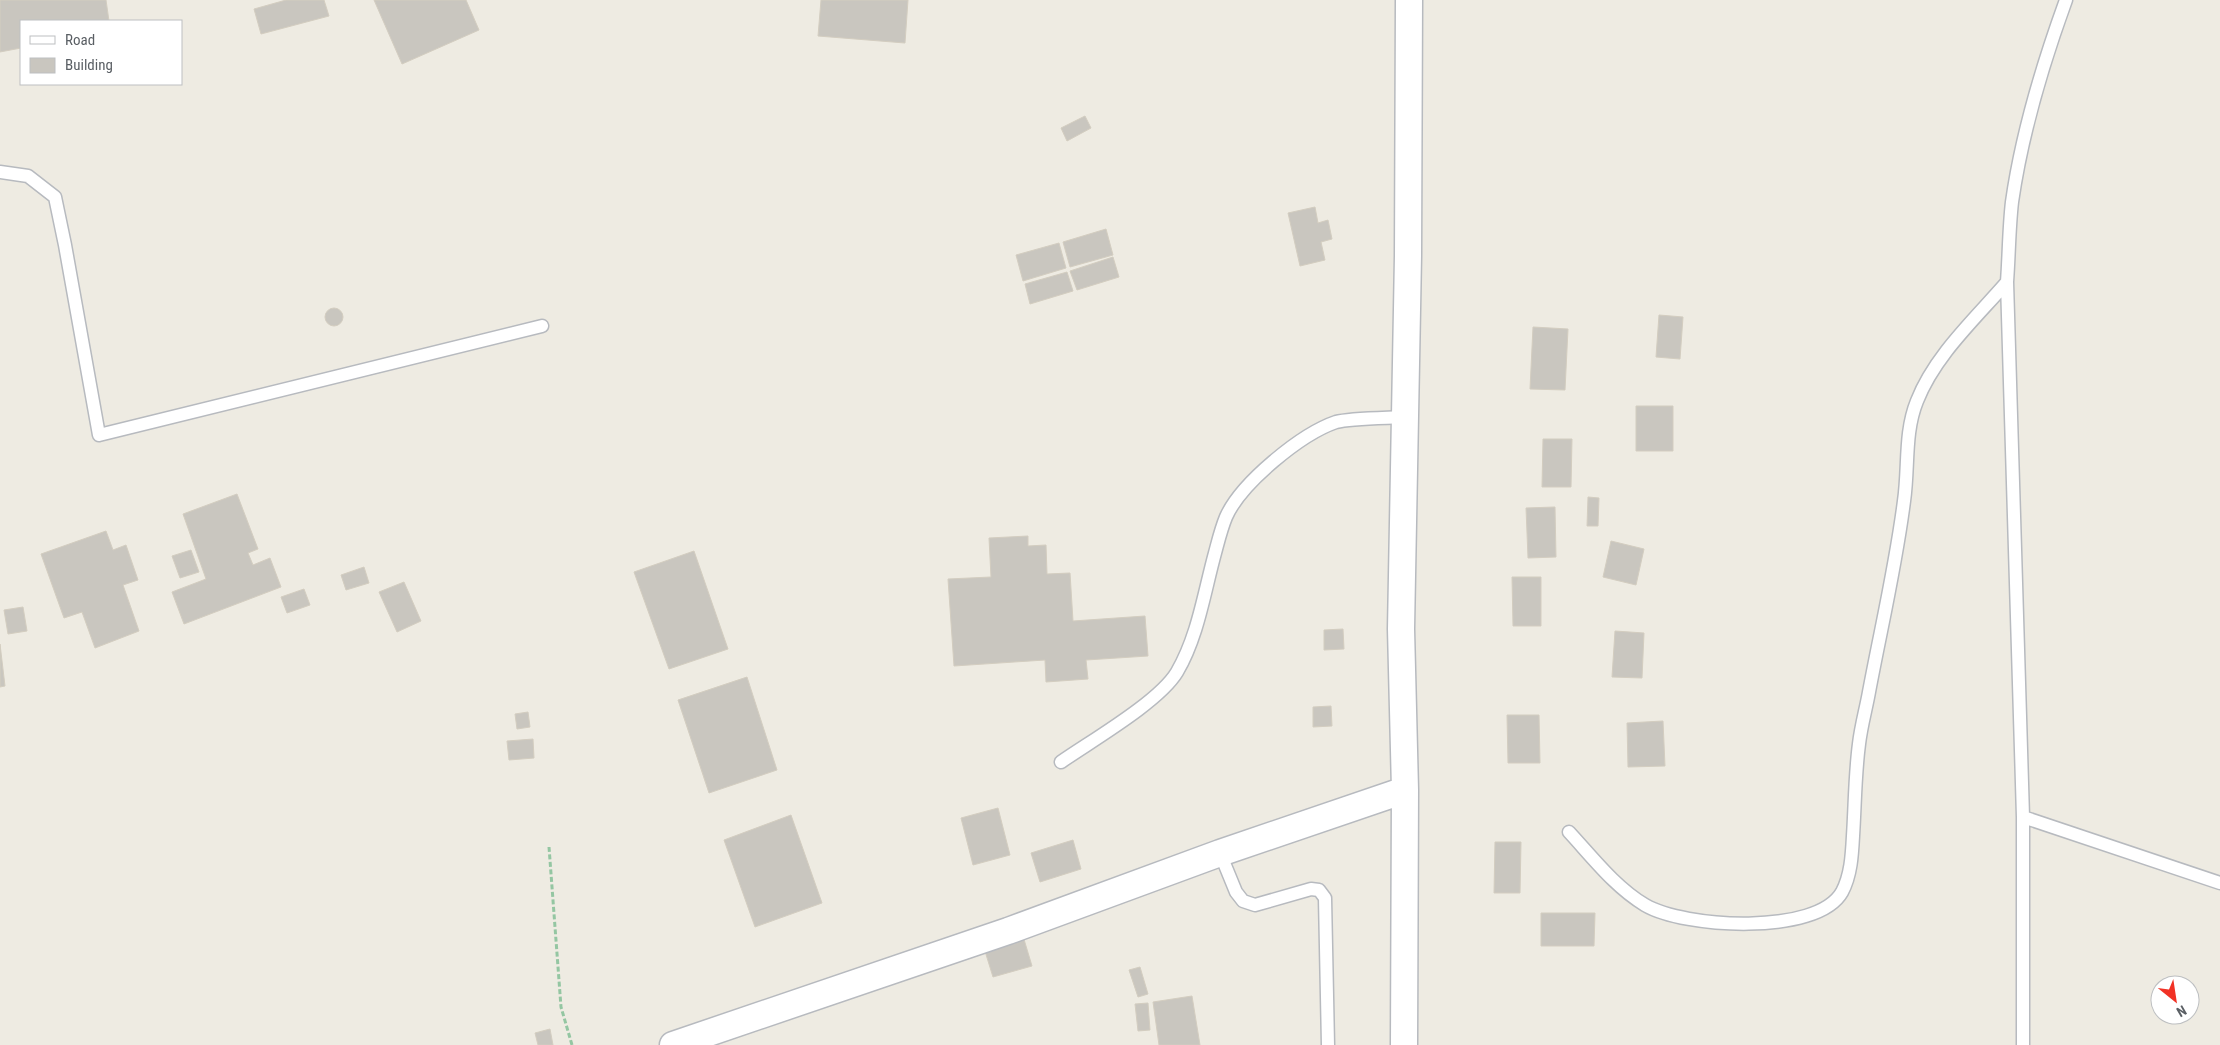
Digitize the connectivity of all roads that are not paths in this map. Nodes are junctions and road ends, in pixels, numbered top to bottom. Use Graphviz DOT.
graph roads {
  1 [pos="1408,0"];
  2 [pos="2066,0"];
  3 [pos="0,172"];
  4 [pos="2007,282"];
  5 [pos="542,326"];
  6 [pos="1404,417"];
  7 [pos="1061,762"];
  8 [pos="1404,790"];
  9 [pos="2023,817"];
  10 [pos="1569,832"];
  11 [pos="1220,853"];
  12 [pos="2220,883"];
  13 [pos="673,1045"];
  14 [pos="1328,1045"];
  15 [pos="1404,1045"];
  16 [pos="2023,1045"];
  1 -- 6 [label="street"];
  2 -- 4 [label="lane"];
  3 -- 5 [label="lane"];
  4 -- 9 [label="lane"];
  4 -- 10 [label="lane"];
  6 -- 7 [label="lane"];
  6 -- 8 [label="street"];
  8 -- 11 [label="street"];
  8 -- 15 [label="street"];
  9 -- 12 [label="lane"];
  9 -- 16 [label="lane"];
  11 -- 13 [label="street"];
  11 -- 14 [label="lane"];
}
